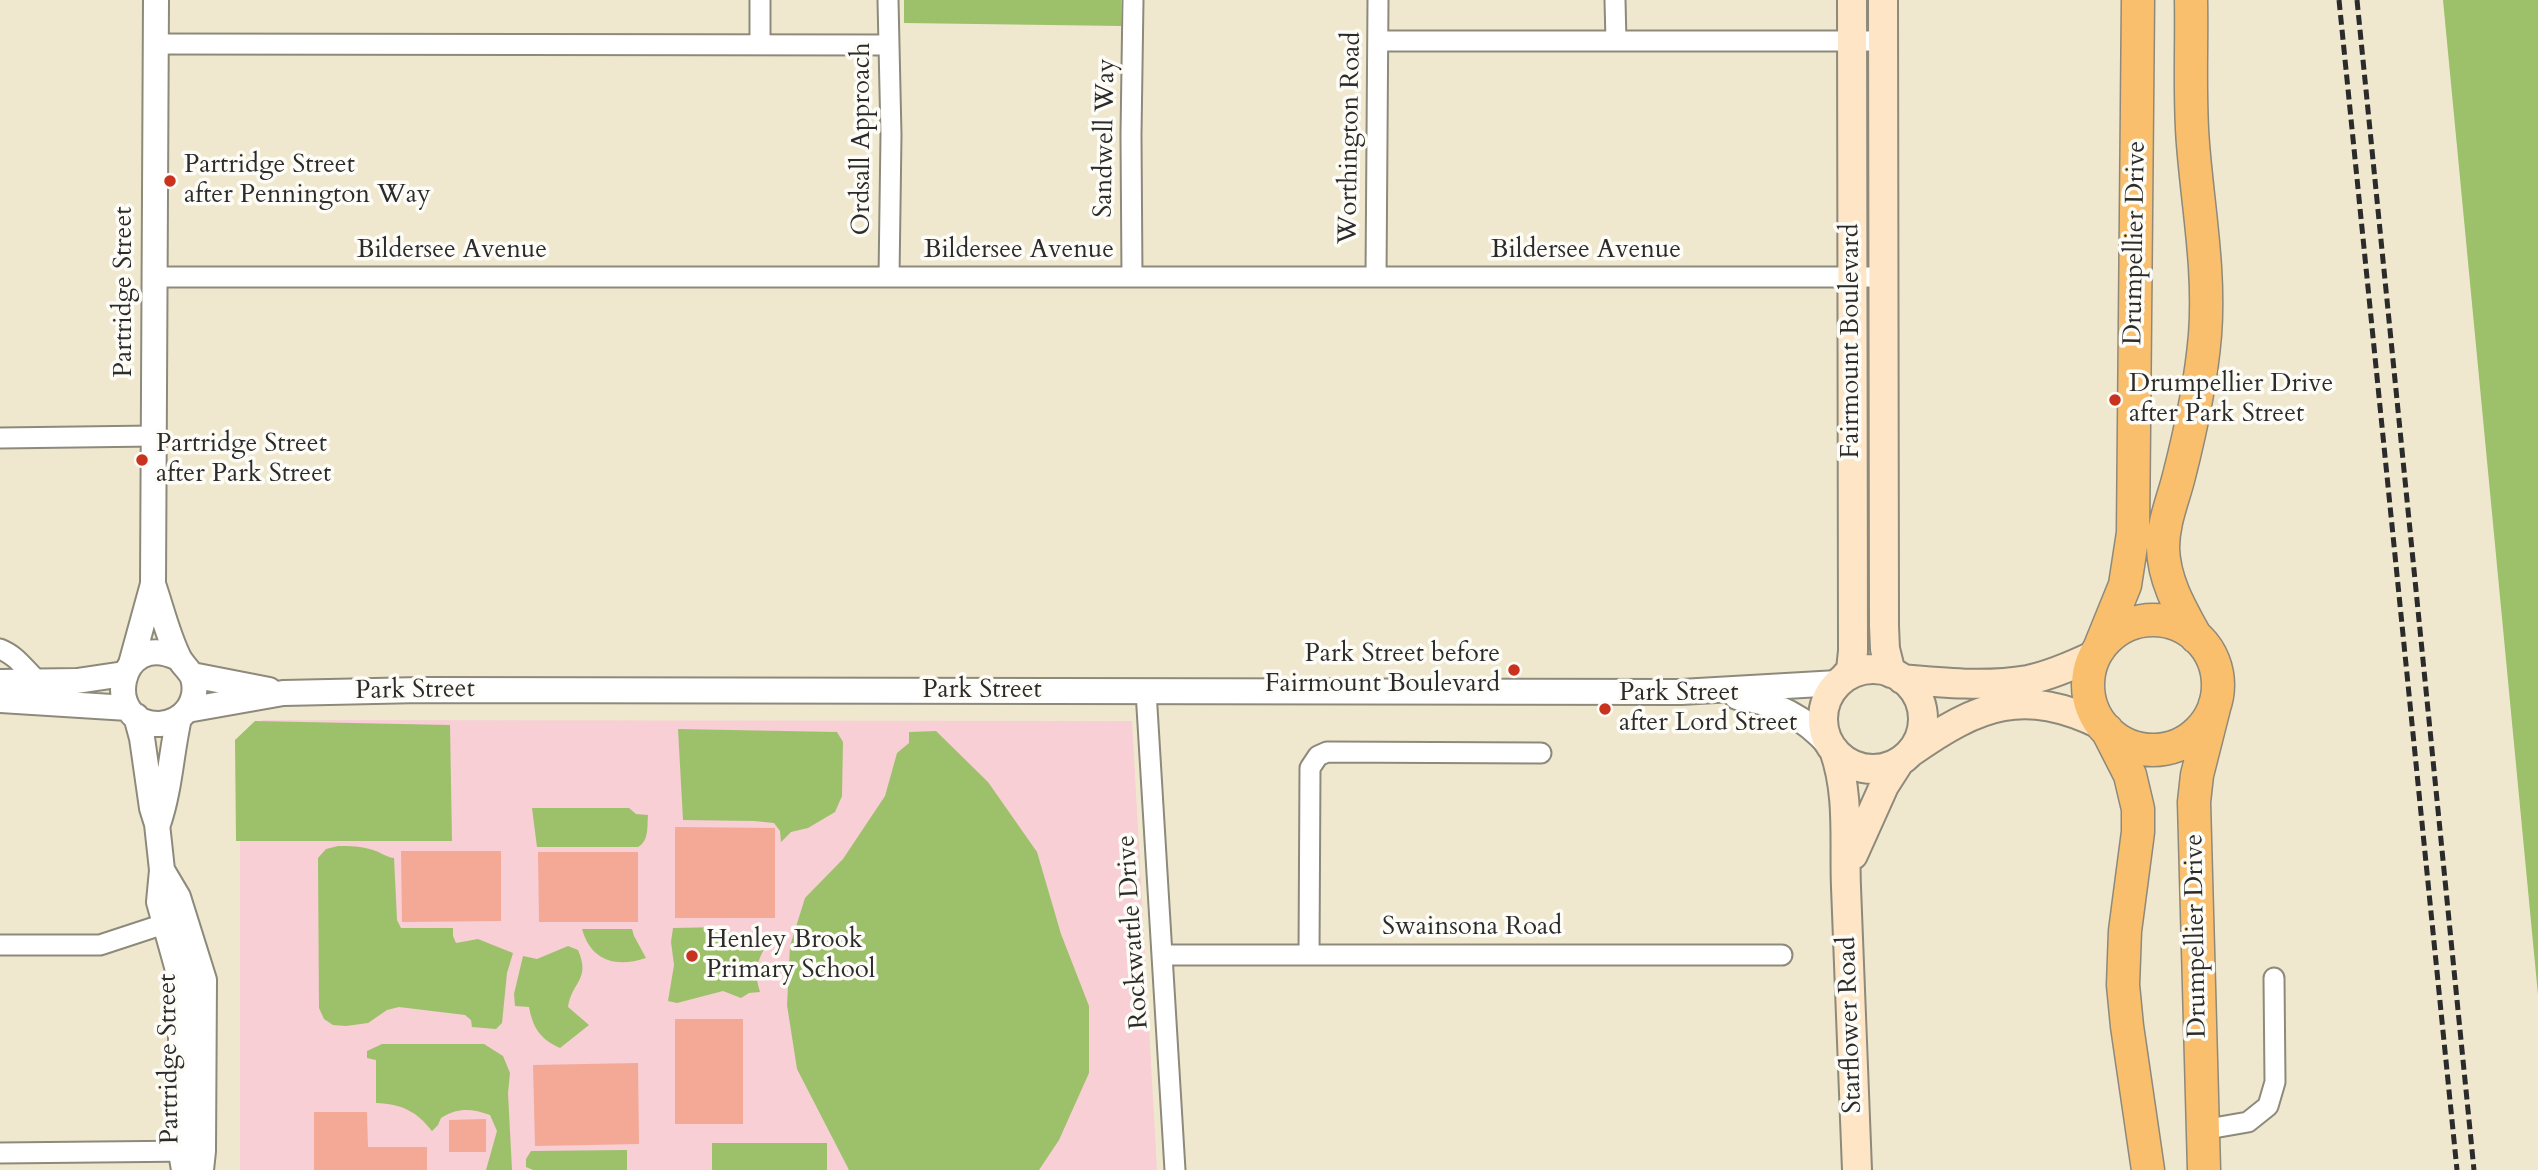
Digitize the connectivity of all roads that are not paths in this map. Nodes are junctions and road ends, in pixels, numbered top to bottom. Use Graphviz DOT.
graph roads {
  1 [pos="156,0"];
  2 [pos="760,0"];
  3 [pos="888,0"];
  4 [pos="1133,0"];
  5 [pos="1378,0"];
  6 [pos="1615,0"];
  7 [pos="1852,0"];
  8 [pos="1883,0"];
  9 [pos="2138,0"];
  10 [pos="2191,0"];
  11 [pos="1379,41"];
  12 [pos="1616,41"];
  13 [pos="1852,41"];
  14 [pos="1883,41"];
  15 [pos="156,44"];
  16 [pos="760,45"];
  17 [pos="889,45"];
  18 [pos="1852,277"];
  19 [pos="1883,277"];
  20 [pos="156,278"];
  21 [pos="889,278"];
  22 [pos="1132,278"];
  23 [pos="1376,278"];
  24 [pos="154,436"];
  25 [pos="0,438"];
  26 [pos="153,584"];
  27 [pos="2196,637"];
  28 [pos="0,649"];
  29 [pos="2097,652"];
  30 [pos="185,667"];
  31 [pos="128,669"];
  32 [pos="1897,676"];
  33 [pos="0,681"];
  34 [pos="1841,681"];
  35 [pos="39,682"];
  36 [pos="1146,691"];
  37 [pos="1681,692"];
  38 [pos="283,693"];
  39 [pos="0,700"];
  40 [pos="2215,704"];
  41 [pos="132,712"];
  42 [pos="183,714"];
  43 [pos="2105,728"];
  44 [pos="1832,748"];
  45 [pos="1541,753"];
  46 [pos="1905,757"];
  47 [pos="158,824"];
  48 [pos="162,870"];
  49 [pos="1845,880"];
  50 [pos="163,924"];
  51 [pos="0,945"];
  52 [pos="1162,955"];
  53 [pos="1309,955"];
  54 [pos="1782,955"];
  55 [pos="2274,978"];
  56 [pos="2202,1130"];
  57 [pos="0,1153"];
  58 [pos="192,1161"];
  59 [pos="1175,1170"];
  60 [pos="1857,1170"];
  61 [pos="2148,1170"];
  62 [pos="2204,1170"];
  1 -- 15 [label="street, Partridge Street"];
  2 -- 16 [label="street"];
  3 -- 17 [label="street, Ordsall Approach"];
  4 -- 22 [label="street, Sandwell Way"];
  5 -- 11 [label="street, Worthington Road"];
  6 -- 12 [label="street"];
  7 -- 13 [label="main road, Fairmount Boulevard"];
  8 -- 14 [label="main road, Fairmount Boulevard"];
  9 -- 29 [label="main road, Drumpellier Drive"];
  10 -- 27 [label="main road, Drumpellier Drive"];
  11 -- 12 [label="street"];
  11 -- 23 [label="street, Worthington Road"];
  12 -- 13 [label="street"];
  13 -- 14 [label="street"];
  13 -- 18 [label="main road, Fairmount Boulevard"];
  14 -- 19 [label="main road, Fairmount Boulevard"];
  15 -- 16 [label="street"];
  15 -- 20 [label="street, Partridge Street"];
  16 -- 17 [label="street"];
  17 -- 21 [label="street, Ordsall Approach"];
  18 -- 19 [label="street, Bildersee Avenue"];
  18 -- 23 [label="street, Bildersee Avenue"];
  18 -- 34 [label="main road, Fairmount Boulevard"];
  19 -- 32 [label="main road, Fairmount Boulevard"];
  20 -- 21 [label="street, Bildersee Avenue"];
  20 -- 24 [label="street, Partridge Street"];
  21 -- 22 [label="street, Bildersee Avenue"];
  22 -- 23 [label="street, Bildersee Avenue"];
  24 -- 25 [label="street"];
  24 -- 26 [label="street, Partridge Street"];
  26 -- 30 [label="street, Partridge Street"];
  26 -- 31 [label="street, Partridge Street"];
  27 -- 29 [label="main road"];
  27 -- 40 [label="main road"];
  28 -- 35 [label="street"];
  29 -- 32 [label="main road"];
  29 -- 43 [label="main road"];
  30 -- 31 [label="street"];
  30 -- 38 [label="street, Park Street"];
  30 -- 42 [label="street"];
  31 -- 35 [label="street"];
  31 -- 41 [label="street"];
  32 -- 34 [label="main road"];
  32 -- 46 [label="main road"];
  33 -- 35 [label="street"];
  34 -- 37 [label="street, Park Street"];
  34 -- 44 [label="main road"];
  36 -- 37 [label="street, Park Street"];
  36 -- 38 [label="street, Park Street"];
  36 -- 52 [label="street, Rockwattle Drive"];
  37 -- 44 [label="street, Park Street"];
  38 -- 42 [label="street, Park Street"];
  39 -- 41 [label="street"];
  40 -- 43 [label="main road"];
  40 -- 56 [label="main road, Drumpellier Drive"];
  41 -- 42 [label="street"];
  41 -- 47 [label="street, Partridge Street"];
  42 -- 47 [label="street, Partridge Street"];
  43 -- 46 [label="main road"];
  43 -- 61 [label="main road"];
  44 -- 46 [label="main road"];
  44 -- 49 [label="main road, Starflower Road"];
  45 -- 53 [label="street"];
  46 -- 49 [label="main road, Starflower Road"];
  47 -- 48 [label="street, Partridge Street"];
  48 -- 50 [label="street, Partridge Street"];
  48 -- 58 [label="street, Partridge Street"];
  49 -- 60 [label="main road, Starflower Road"];
  50 -- 51 [label="street"];
  50 -- 58 [label="street, Partridge Street"];
  52 -- 53 [label="street, Swainsona Road"];
  52 -- 59 [label="street, Rockwattle Drive"];
  53 -- 54 [label="street, Swainsona Road"];
  55 -- 56 [label="street"];
  56 -- 62 [label="main road, Drumpellier Drive"];
  57 -- 58 [label="street"];
}
